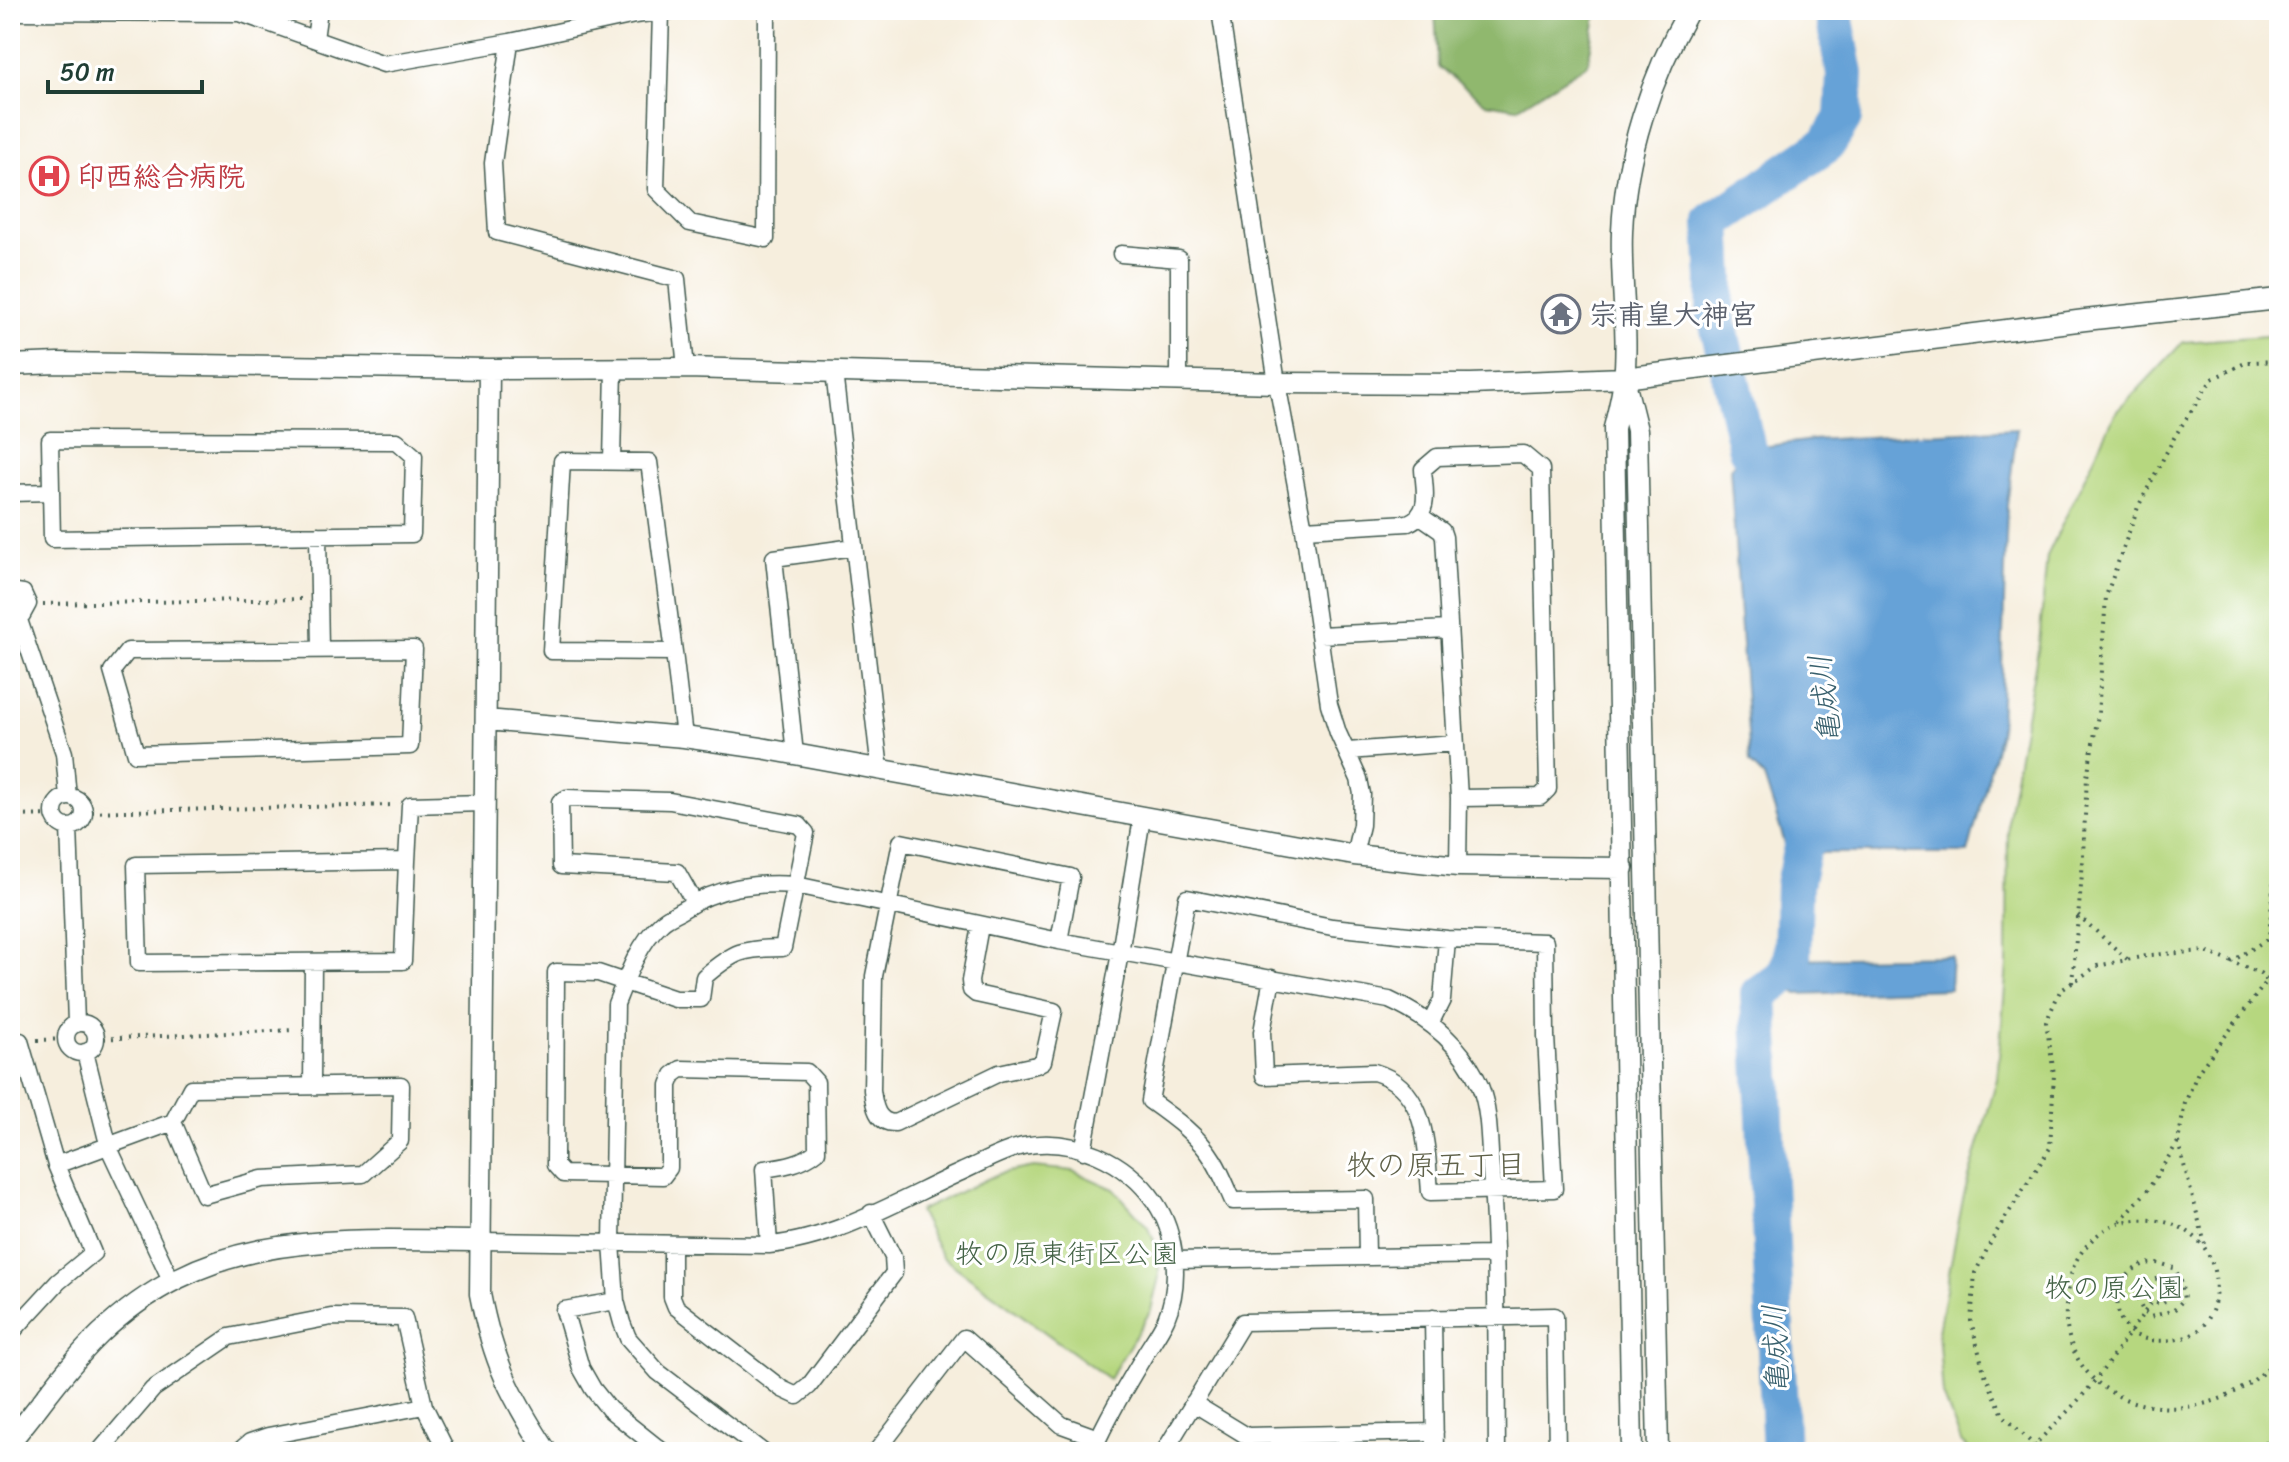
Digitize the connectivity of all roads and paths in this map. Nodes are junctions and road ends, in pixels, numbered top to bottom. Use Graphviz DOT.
graph roads {
  1 [pos="319,10"];
  2 [pos="767,10"];
  3 [pos="1220,10"];
  4 [pos="1689,10"];
  5 [pos="214,11"];
  6 [pos="669,11"];
  7 [pos="10,12"];
  8 [pos="635,12"];
  9 [pos="315,39"];
  10 [pos="510,42"];
  11 [pos="1121,254"];
  12 [pos="2279,299"];
  13 [pos="2279,361"];
  14 [pos="10,365"];
  15 [pos="614,368"];
  16 [pos="686,368"];
  17 [pos="489,369"];
  18 [pos="834,372"];
  19 [pos="1624,378"];
  20 [pos="1179,380"];
  21 [pos="1277,383"];
  22 [pos="612,461"];
  23 [pos="51,492"];
  24 [pos="10,493"];
  25 [pos="1419,515"];
  26 [pos="1304,529"];
  27 [pos="318,535"];
  28 [pos="854,547"];
  29 [pos="10,591"];
  30 [pos="318,599"];
  31 [pos="19,613"];
  32 [pos="1449,629"];
  33 [pos="1319,635"];
  34 [pos="320,649"];
  35 [pos="674,652"];
  36 [pos="486,720"];
  37 [pos="684,737"];
  38 [pos="1455,743"];
  39 [pos="1348,751"];
  40 [pos="795,754"];
  41 [pos="880,770"];
  42 [pos="68,797"];
  43 [pos="1459,798"];
  44 [pos="484,803"];
  45 [pos="410,805"];
  46 [pos="84,812"];
  47 [pos="55,815"];
  48 [pos="10,816"];
  49 [pos="2279,817"];
  50 [pos="1142,818"];
  51 [pos="69,827"];
  52 [pos="1354,855"];
  53 [pos="407,861"];
  54 [pos="1458,866"];
  55 [pos="1623,868"];
  56 [pos="796,885"];
  57 [pos="694,902"];
  58 [pos="887,905"];
  59 [pos="2078,915"];
  60 [pos="980,926"];
  61 [pos="2269,938"];
  62 [pos="1447,939"];
  63 [pos="1059,941"];
  64 [pos="1120,953"];
  65 [pos="2127,959"];
  66 [pos="2231,962"];
  67 [pos="313,963"];
  68 [pos="1176,963"];
  69 [pos="1272,978"];
  70 [pos="2267,981"];
  71 [pos="625,983"];
  72 [pos="2072,983"];
  73 [pos="2278,993"];
  74 [pos="1431,1022"];
  75 [pos="76,1023"];
  76 [pos="312,1029"];
  77 [pos="66,1039"];
  78 [pos="96,1039"];
  79 [pos="15,1040"];
  80 [pos="85,1052"];
  81 [pos="312,1086"];
  82 [pos="173,1122"];
  83 [pos="2178,1142"];
  84 [pos="109,1148"];
  85 [pos="1083,1151"];
  86 [pos="56,1165"];
  87 [pos="613,1175"];
  88 [pos="1492,1189"];
  89 [pos="871,1213"];
  90 [pos="2119,1223"];
  91 [pos="479,1241"];
  92 [pos="612,1243"];
  93 [pos="672,1244"];
  94 [pos="769,1245"];
  95 [pos="2207,1253"];
  96 [pos="1494,1255"];
  97 [pos="1367,1257"];
  98 [pos="1174,1260"];
  99 [pos="172,1282"];
  100 [pos="616,1301"];
  101 [pos="2144,1313"];
  102 [pos="1495,1317"];
  103 [pos="1433,1318"];
  104 [pos="2129,1332"];
  105 [pos="10,1334"];
  106 [pos="2279,1355"];
  107 [pos="2095,1381"];
  108 [pos="1193,1403"];
  109 [pos="424,1406"];
  110 [pos="1435,1432"];
  111 [pos="2279,1433"];
  112 [pos="10,1442"];
  113 [pos="1095,1445"];
  114 [pos="2033,1447"];
  115 [pos="99,1452"];
  116 [pos="238,1452"];
  117 [pos="447,1452"];
  118 [pos="547,1452"];
  119 [pos="663,1452"];
  120 [pos="762,1452"];
  121 [pos="876,1452"];
  122 [pos="1164,1452"];
  123 [pos="1435,1452"];
  124 [pos="1497,1452"];
  125 [pos="1557,1452"];
  126 [pos="1632,1452"];
  127 [pos="1658,1452"];
  128 [pos="2041,1452"];
  129 [pos="2252,1452"];
  1 -- 9 [label="street"];
  2 -- 6 [label="street"];
  3 -- 21 [label="street"];
  4 -- 19 [label="street"];
  5 -- 7 [label="street"];
  5 -- 9 [label="street"];
  6 -- 8 [label="street"];
  8 -- 10 [label="street"];
  9 -- 10 [label="street"];
  10 -- 16 [label="street"];
  11 -- 20 [label="street"];
  12 -- 19 [label="street"];
  13 -- 59 [label="path"];
  14 -- 17 [label="street"];
  15 -- 16 [label="street"];
  15 -- 17 [label="street"];
  15 -- 22 [label="street"];
  16 -- 18 [label="street"];
  17 -- 36 [label="street"];
  18 -- 20 [label="street"];
  18 -- 28 [label="street"];
  19 -- 21 [label="street"];
  19 -- 55 [label="street"];
  19 -- 127 [label="street"];
  20 -- 21 [label="street"];
  21 -- 26 [label="street"];
  22 -- 35 [label="street"];
  22 -- 35 [label="street"];
  23 -- 24 [label="street"];
  23 -- 27 [label="street"];
  23 -- 27 [label="street"];
  25 -- 26 [label="street"];
  25 -- 32 [label="street"];
  25 -- 43 [label="street"];
  26 -- 33 [label="street"];
  27 -- 30 [label="street"];
  28 -- 40 [label="street"];
  28 -- 41 [label="street"];
  29 -- 31 [label="street"];
  30 -- 31 [label="path"];
  30 -- 34 [label="street"];
  31 -- 42 [label="street"];
  32 -- 33 [label="street"];
  32 -- 38 [label="street"];
  33 -- 39 [label="street"];
  34 -- 34 [label="street"];
  35 -- 37 [label="street"];
  36 -- 37 [label="street"];
  36 -- 44 [label="street"];
  37 -- 40 [label="street"];
  38 -- 39 [label="street"];
  38 -- 43 [label="street"];
  39 -- 52 [label="street"];
  40 -- 41 [label="street"];
  41 -- 50 [label="street"];
  42 -- 46 [label="street"];
  42 -- 47 [label="street"];
  43 -- 54 [label="street"];
  44 -- 45 [label="street"];
  44 -- 91 [label="street"];
  45 -- 46 [label="path"];
  45 -- 53 [label="street"];
  46 -- 51 [label="street"];
  47 -- 48 [label="path"];
  47 -- 51 [label="street"];
  49 -- 61 [label="path"];
  50 -- 52 [label="street"];
  50 -- 64 [label="street"];
  51 -- 75 [label="street"];
  52 -- 54 [label="street"];
  53 -- 67 [label="street"];
  53 -- 67 [label="street"];
  54 -- 55 [label="street"];
  55 -- 126 [label="street"];
  56 -- 57 [label="street"];
  56 -- 57 [label="street"];
  56 -- 58 [label="street"];
  56 -- 71 [label="street"];
  57 -- 71 [label="street"];
  58 -- 60 [label="street"];
  58 -- 60 [label="street"];
  58 -- 63 [label="street"];
  59 -- 65 [label="path"];
  59 -- 72 [label="path"];
  60 -- 63 [label="street"];
  61 -- 66 [label="path"];
  61 -- 73 [label="path"];
  62 -- 68 [label="street"];
  62 -- 74 [label="street"];
  62 -- 88 [label="street"];
  63 -- 64 [label="street"];
  64 -- 68 [label="street"];
  64 -- 85 [label="street"];
  65 -- 66 [label="path"];
  65 -- 72 [label="path"];
  66 -- 70 [label="path"];
  67 -- 76 [label="street"];
  68 -- 69 [label="street"];
  68 -- 97 [label="street"];
  69 -- 74 [label="street"];
  69 -- 88 [label="street"];
  70 -- 73 [label="path"];
  70 -- 83 [label="path"];
  71 -- 87 [label="street"];
  71 -- 87 [label="street"];
  72 -- 114 [label="path"];
  74 -- 88 [label="street"];
  75 -- 77 [label="street"];
  75 -- 78 [label="street"];
  76 -- 78 [label="path"];
  76 -- 81 [label="street"];
  77 -- 79 [label="path"];
  77 -- 80 [label="street"];
  78 -- 80 [label="street"];
  79 -- 86 [label="street"];
  80 -- 84 [label="street"];
  81 -- 82 [label="street"];
  81 -- 82 [label="street"];
  82 -- 84 [label="street"];
  83 -- 90 [label="path"];
  83 -- 95 [label="path"];
  84 -- 86 [label="street"];
  84 -- 99 [label="street"];
  85 -- 89 [label="street"];
  85 -- 98 [label="street"];
  86 -- 105 [label="street"];
  87 -- 92 [label="street"];
  87 -- 94 [label="street"];
  88 -- 96 [label="street"];
  89 -- 93 [label="street"];
  89 -- 94 [label="street"];
  90 -- 95 [label="path"];
  90 -- 107 [label="path"];
  91 -- 92 [label="street"];
  91 -- 99 [label="street"];
  91 -- 118 [label="street"];
  92 -- 93 [label="street"];
  92 -- 100 [label="street"];
  93 -- 94 [label="street"];
  95 -- 104 [label="path"];
  96 -- 97 [label="street"];
  96 -- 102 [label="street"];
  97 -- 98 [label="street"];
  98 -- 113 [label="street"];
  99 -- 112 [label="street"];
  100 -- 119 [label="street"];
  100 -- 120 [label="street"];
  101 -- 101 [label="path"];
  101 -- 104 [label="path"];
  101 -- 104 [label="path"];
  102 -- 103 [label="street"];
  102 -- 124 [label="street"];
  102 -- 125 [label="street"];
  103 -- 108 [label="street"];
  103 -- 110 [label="street"];
  104 -- 107 [label="path"];
  106 -- 107 [label="path"];
  107 -- 114 [label="path"];
  108 -- 110 [label="street"];
  108 -- 122 [label="street"];
  109 -- 115 [label="street"];
  109 -- 116 [label="street"];
  109 -- 117 [label="street"];
  110 -- 123 [label="street"];
  111 -- 129 [label="path"];
  113 -- 121 [label="street"];
  114 -- 128 [label="path"];
}
